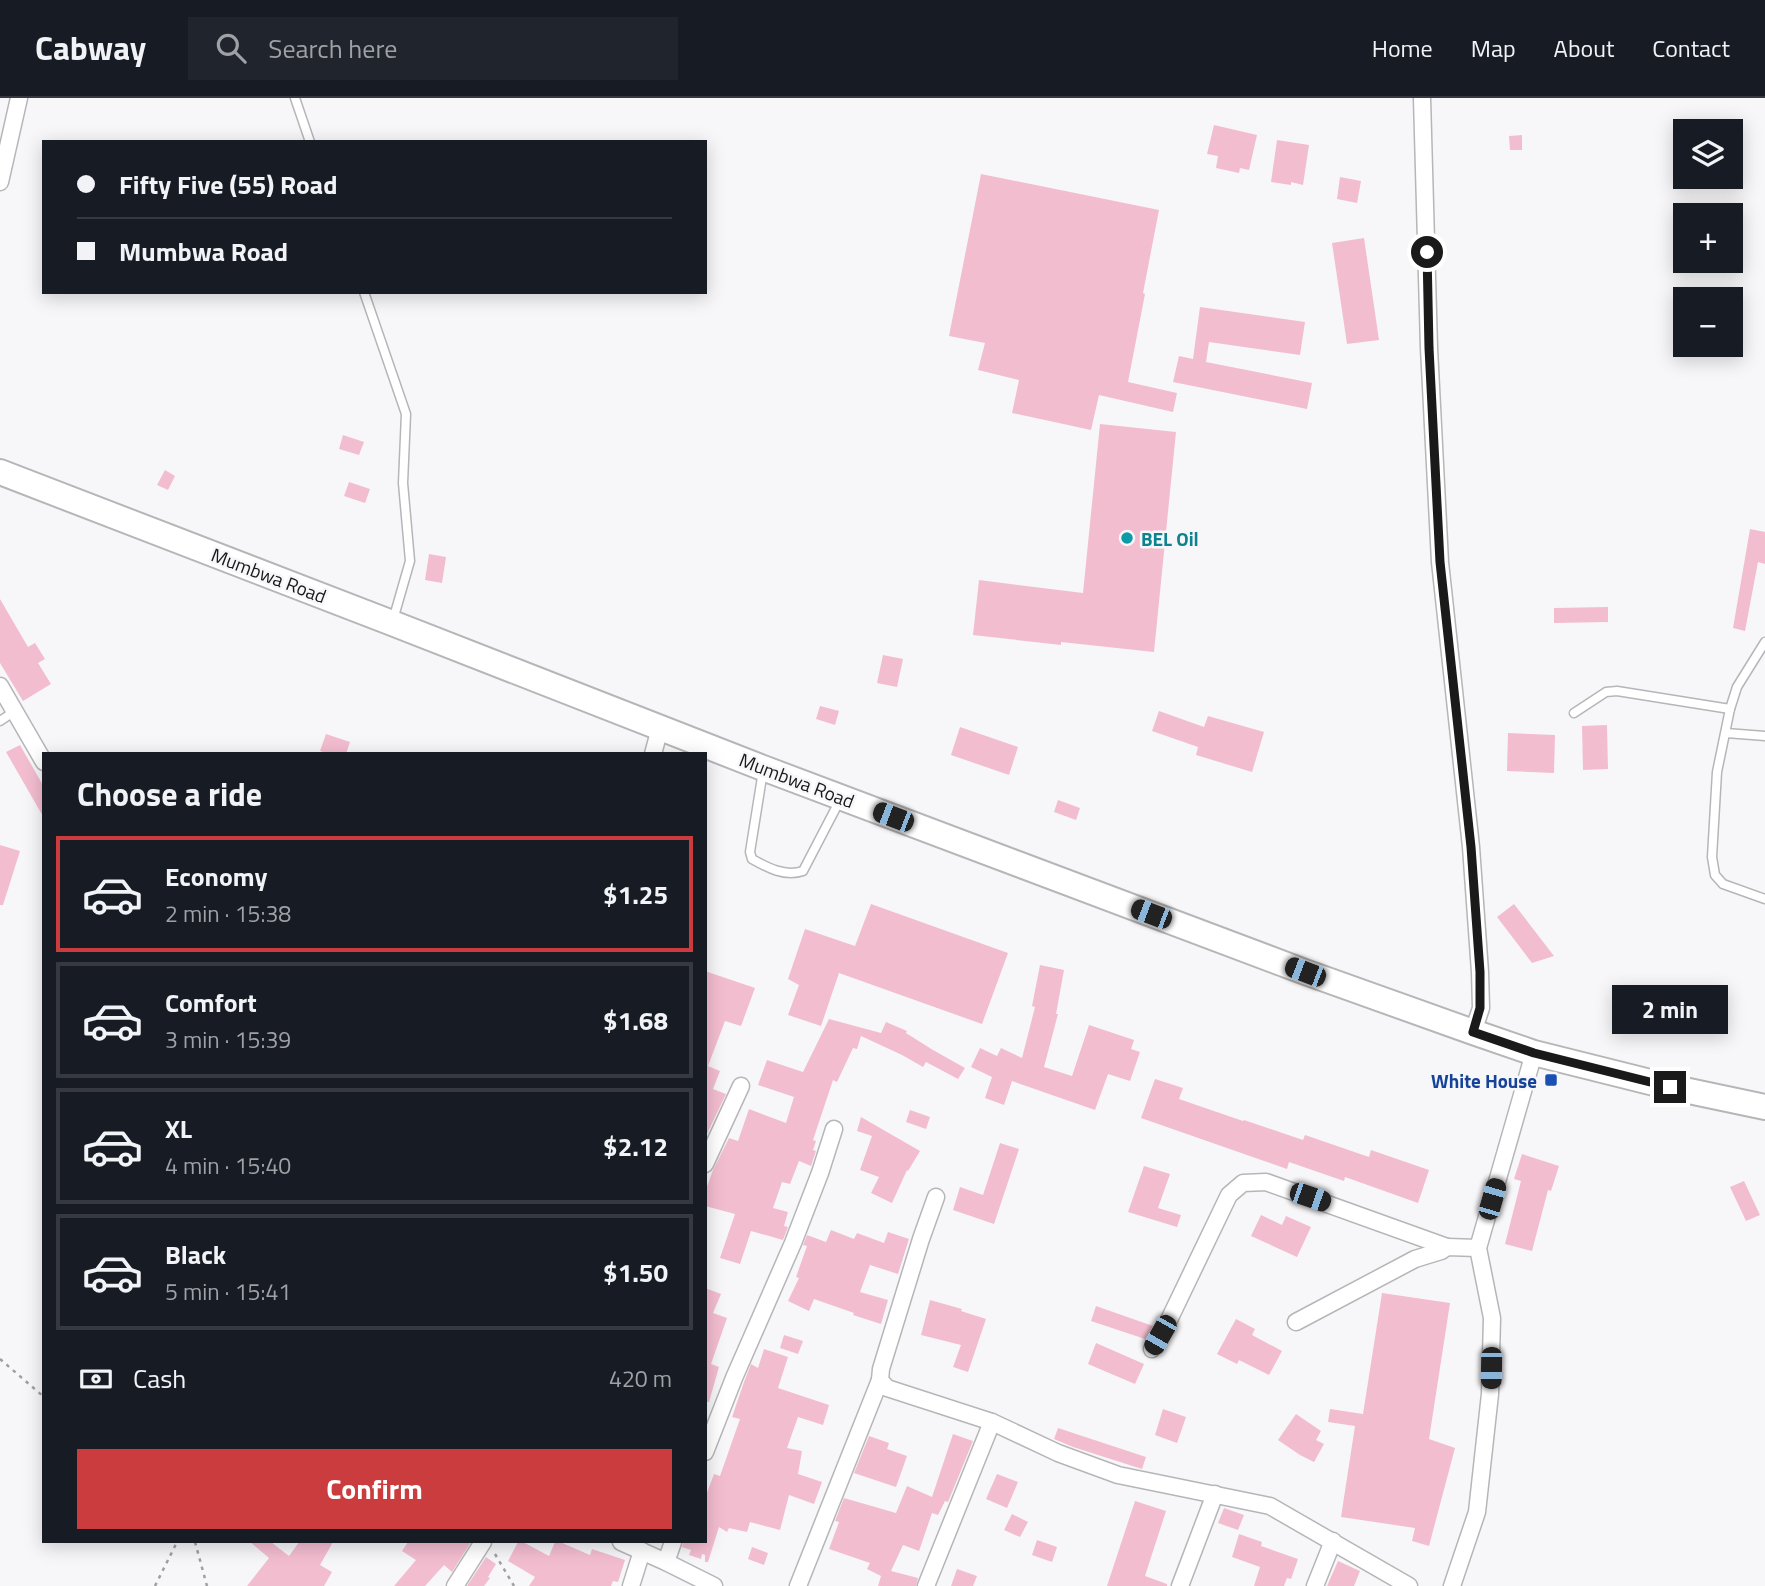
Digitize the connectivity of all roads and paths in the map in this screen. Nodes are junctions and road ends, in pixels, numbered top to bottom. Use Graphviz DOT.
graph roads {
  1 [pos="19,98"];
  2 [pos="295,98"];
  3 [pos="1422,98"];
  4 [pos="309,140"];
  5 [pos="0,182"];
  6 [pos="365,294"];
  7 [pos="0,472"];
  8 [pos="392,623"];
  9 [pos="1765,642"];
  10 [pos="0,686"];
  11 [pos="1730,709"];
  12 [pos="15,711"];
  13 [pos="1574,713"];
  14 [pos="0,721"];
  15 [pos="660,728"];
  16 [pos="1726,733"];
  17 [pos="1765,736"];
  18 [pos="654,752"];
  19 [pos="42,758"];
  20 [pos="763,768"];
  21 [pos="842,797"];
  22 [pos="1765,899"];
  23 [pos="1473,1032"];
  24 [pos="1534,1053"];
  25 [pos="741,1086"];
  26 [pos="1764,1103"];
  27 [pos="834,1129"];
  28 [pos="707,1160"];
  29 [pos="936,1197"];
  30 [pos="1447,1247"];
  31 [pos="1478,1248"];
  32 [pos="1296,1322"];
  33 [pos="1152,1349"];
  34 [pos="0,1359"];
  35 [pos="880,1380"];
  36 [pos="42,1394"];
  37 [pos="992,1422"];
  38 [pos="707,1447"];
  39 [pos="1215,1494"];
  40 [pos="1333,1541"];
  41 [pos="176,1543"];
  42 [pos="195,1543"];
  43 [pos="623,1543"];
  44 [pos="673,1543"];
  45 [pos="489,1547"];
  46 [pos="642,1551"];
  47 [pos="666,1562"];
  48 [pos="155,1586"];
  49 [pos="207,1586"];
  50 [pos="455,1586"];
  51 [pos="514,1586"];
  52 [pos="631,1586"];
  53 [pos="714,1586"];
  54 [pos="798,1586"];
  55 [pos="926,1586"];
  56 [pos="1180,1586"];
  57 [pos="1315,1586"];
  58 [pos="1409,1586"];
  59 [pos="1452,1586"];
  1 -- 5 [label="street"];
  2 -- 4 [label="lane"];
  3 -- 23 [label="street"];
  6 -- 8 [label="lane"];
  7 -- 8 [label="main road, Mumbwa Road"];
  8 -- 15 [label="main road, Mumbwa Road"];
  9 -- 11 [label="lane"];
  10 -- 12 [label="street"];
  11 -- 13 [label="lane"];
  11 -- 16 [label="lane"];
  12 -- 14 [label="lane"];
  12 -- 19 [label="street"];
  15 -- 18 [label="street"];
  15 -- 20 [label="main road, Mumbwa Road"];
  16 -- 17 [label="lane"];
  16 -- 22 [label="lane"];
  20 -- 21 [label="main road, Mumbwa Road"];
  20 -- 21 [label="lane"];
  21 -- 23 [label="main road, Mumbwa Road"];
  23 -- 24 [label="main road, Mumbwa Road"];
  24 -- 26 [label="main road, Mumbwa Road"];
  24 -- 31 [label="street"];
  25 -- 28 [label="street"];
  27 -- 38 [label="street"];
  29 -- 35 [label="street"];
  30 -- 31 [label="street"];
  30 -- 32 [label="street"];
  30 -- 33 [label="street"];
  31 -- 59 [label="street"];
  34 -- 36 [label="path"];
  35 -- 37 [label="street"];
  35 -- 54 [label="street"];
  37 -- 39 [label="street"];
  37 -- 55 [label="street"];
  39 -- 40 [label="street"];
  39 -- 56 [label="street"];
  40 -- 57 [label="street"];
  40 -- 58 [label="street"];
  41 -- 48 [label="path"];
  42 -- 49 [label="path"];
  43 -- 46 [label="street"];
  44 -- 47 [label="street"];
  45 -- 50 [label="street"];
  45 -- 51 [label="path"];
  46 -- 47 [label="street"];
  46 -- 52 [label="street"];
  47 -- 53 [label="street"];
}
